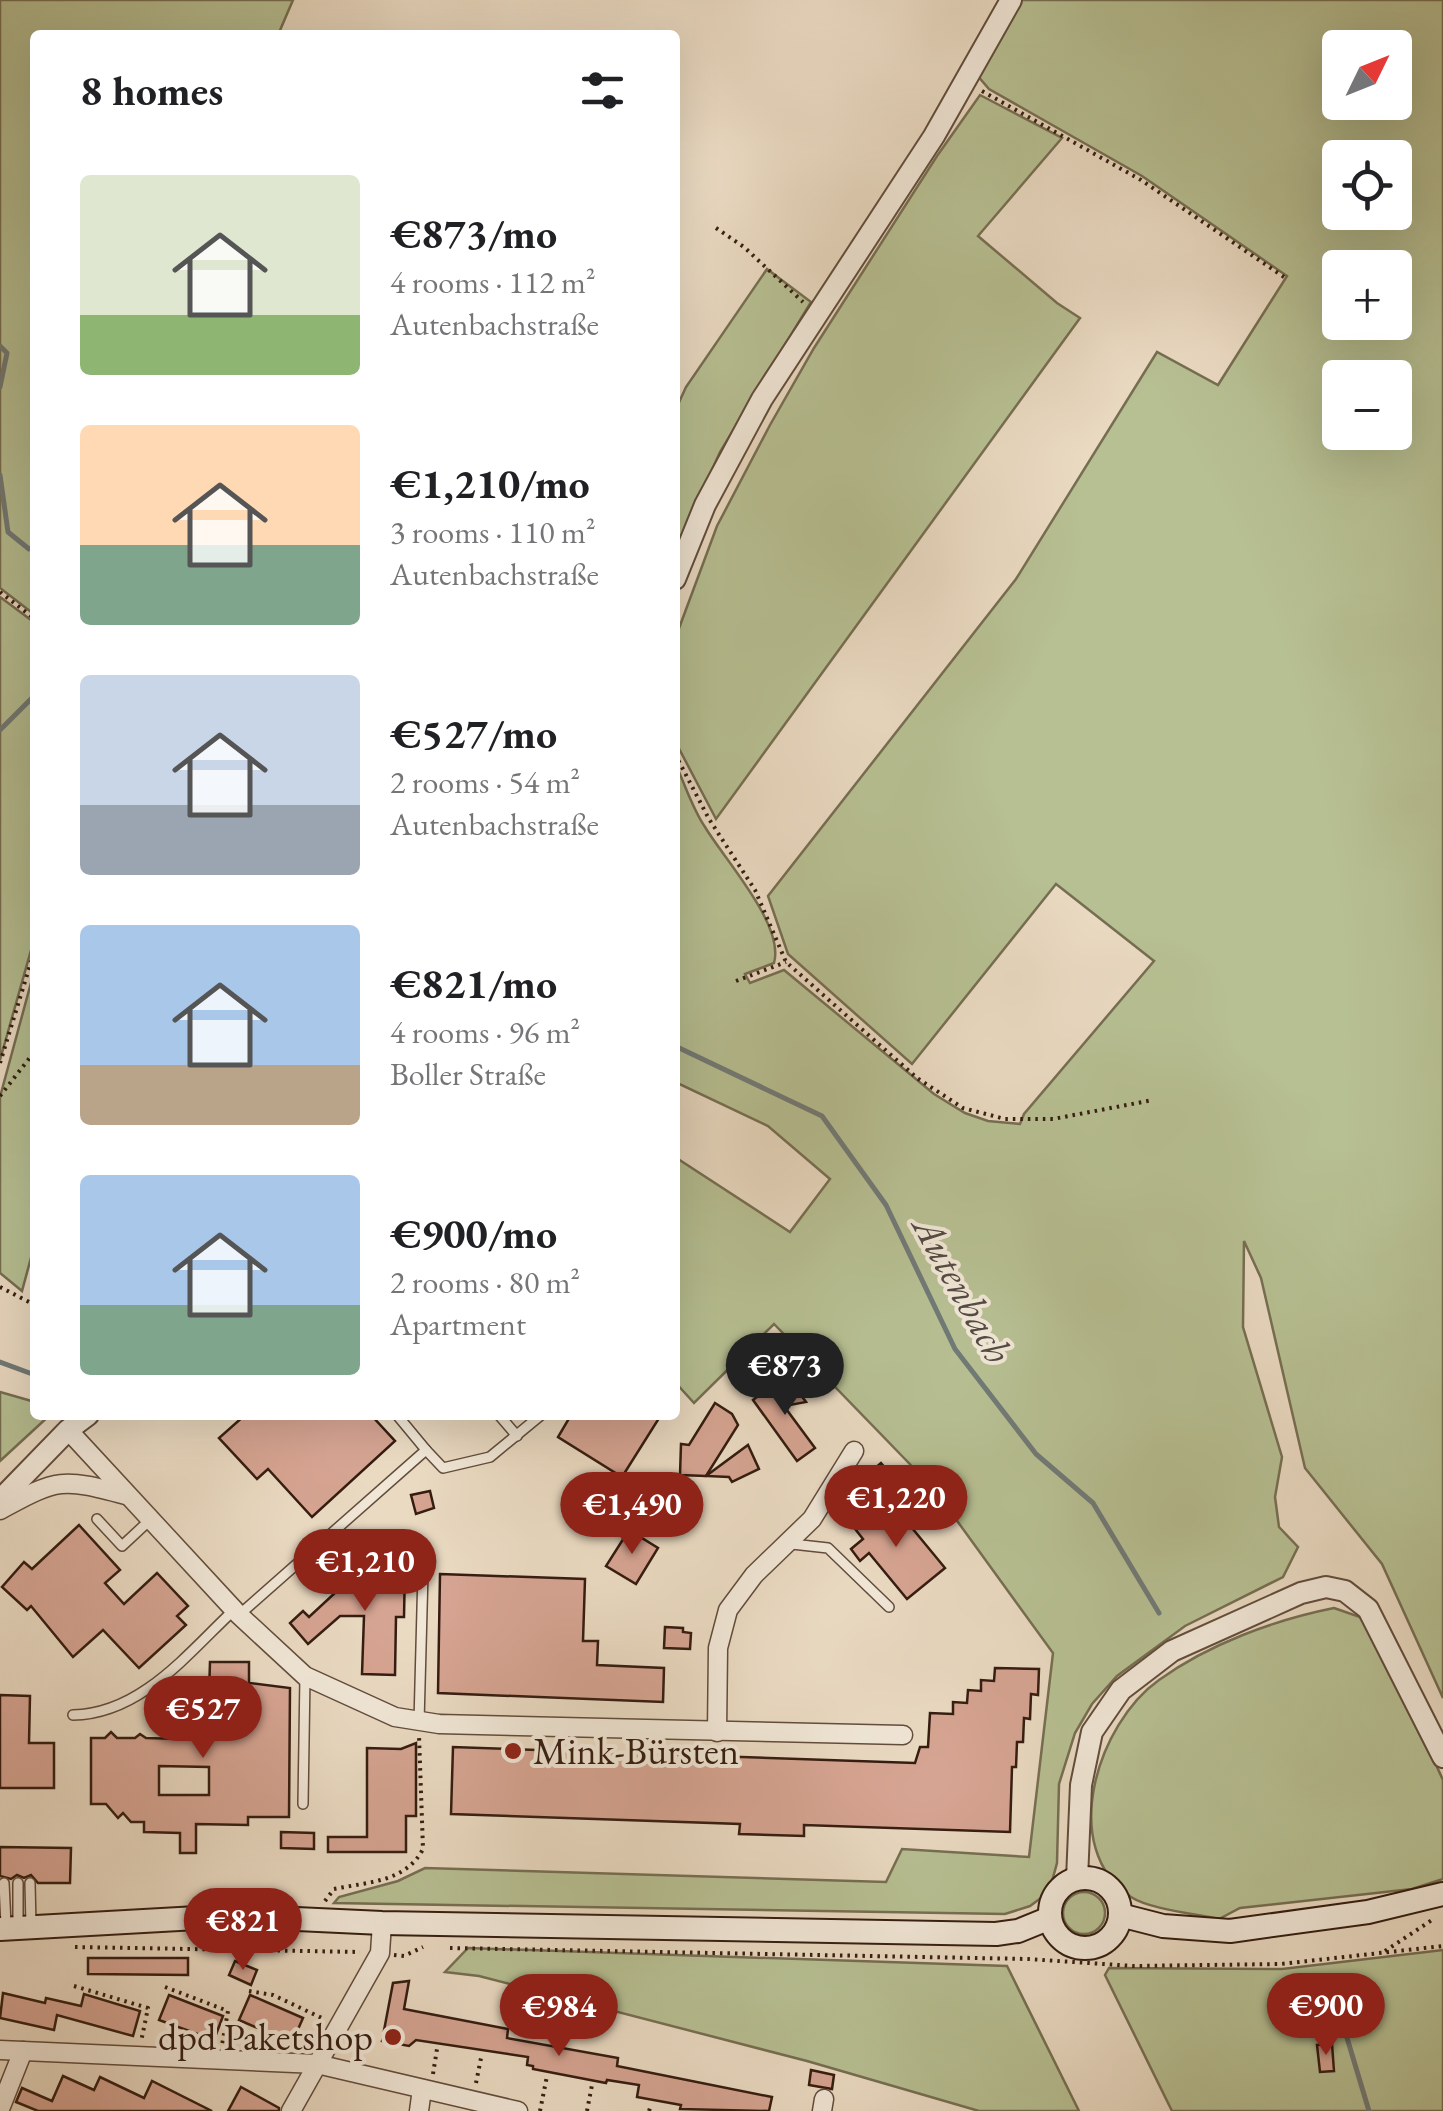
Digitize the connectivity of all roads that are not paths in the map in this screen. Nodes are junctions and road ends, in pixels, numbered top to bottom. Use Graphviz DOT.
graph roads {
  1 [pos="1011,0"];
  2 [pos="680,567"];
  3 [pos="81,1420"];
  4 [pos="401,1420"];
  5 [pos="503,1420"];
  6 [pos="535,1420"];
  7 [pos="68,1430"];
  8 [pos="517,1436"];
  9 [pos="426,1450"];
  10 [pos="854,1451"];
  11 [pos="128,1495"];
  12 [pos="0,1500"];
  13 [pos="0,1510"];
  14 [pos="96,1519"];
  15 [pos="151,1520"];
  16 [pos="784,1544"];
  17 [pos="424,1572"];
  18 [pos="889,1606"];
  19 [pos="237,1612"];
  20 [pos="305,1676"];
  21 [pos="73,1715"];
  22 [pos="419,1722"];
  23 [pos="717,1732"];
  24 [pos="904,1735"];
  25 [pos="1443,1758"];
  26 [pos="303,1804"];
  27 [pos="1076,1879"];
  28 [pos="4,1883"];
  29 [pos="18,1883"];
  30 [pos="30,1883"];
  31 [pos="1443,1894"];
  32 [pos="1120,1914"];
  33 [pos="1050,1918"];
  34 [pos="382,1923"];
  35 [pos="14,1927"];
  36 [pos="0,2050"];
  37 [pos="23,2051"];
  38 [pos="317,2064"];
  39 [pos="426,2090"];
  40 [pos="0,2109"];
  41 [pos="292,2111"];
  42 [pos="418,2111"];
  43 [pos="518,2111"];
  1 -- 2 [label="street"];
  3 -- 7 [label="street"];
  4 -- 9 [label="lane"];
  5 -- 8 [label="lane"];
  6 -- 8 [label="lane"];
  7 -- 11 [label="street"];
  7 -- 12 [label="street"];
  8 -- 9 [label="lane"];
  9 -- 19 [label="lane"];
  10 -- 16 [label="street"];
  11 -- 13 [label="street"];
  11 -- 15 [label="street"];
  14 -- 15 [label="lane"];
  15 -- 19 [label="street"];
  16 -- 18 [label="lane"];
  16 -- 23 [label="street"];
  17 -- 22 [label="lane"];
  19 -- 20 [label="street"];
  19 -- 21 [label="lane"];
  20 -- 22 [label="street"];
  20 -- 26 [label="lane"];
  22 -- 23 [label="street"];
  23 -- 24 [label="street"];
  25 -- 27 [label="street"];
  27 -- 32 [label="main road"];
  27 -- 33 [label="main road"];
  28 -- 35 [label="lane"];
  29 -- 35 [label="lane"];
  30 -- 35 [label="lane"];
  31 -- 32 [label="main road"];
  32 -- 33 [label="main road"];
  33 -- 34 [label="main road"];
  34 -- 35 [label="main road"];
  34 -- 38 [label="street"];
  36 -- 37 [label="street"];
  37 -- 38 [label="street"];
  37 -- 40 [label="street"];
  38 -- 39 [label="street"];
  38 -- 41 [label="street"];
  39 -- 42 [label="street"];
  39 -- 43 [label="street"];
}
